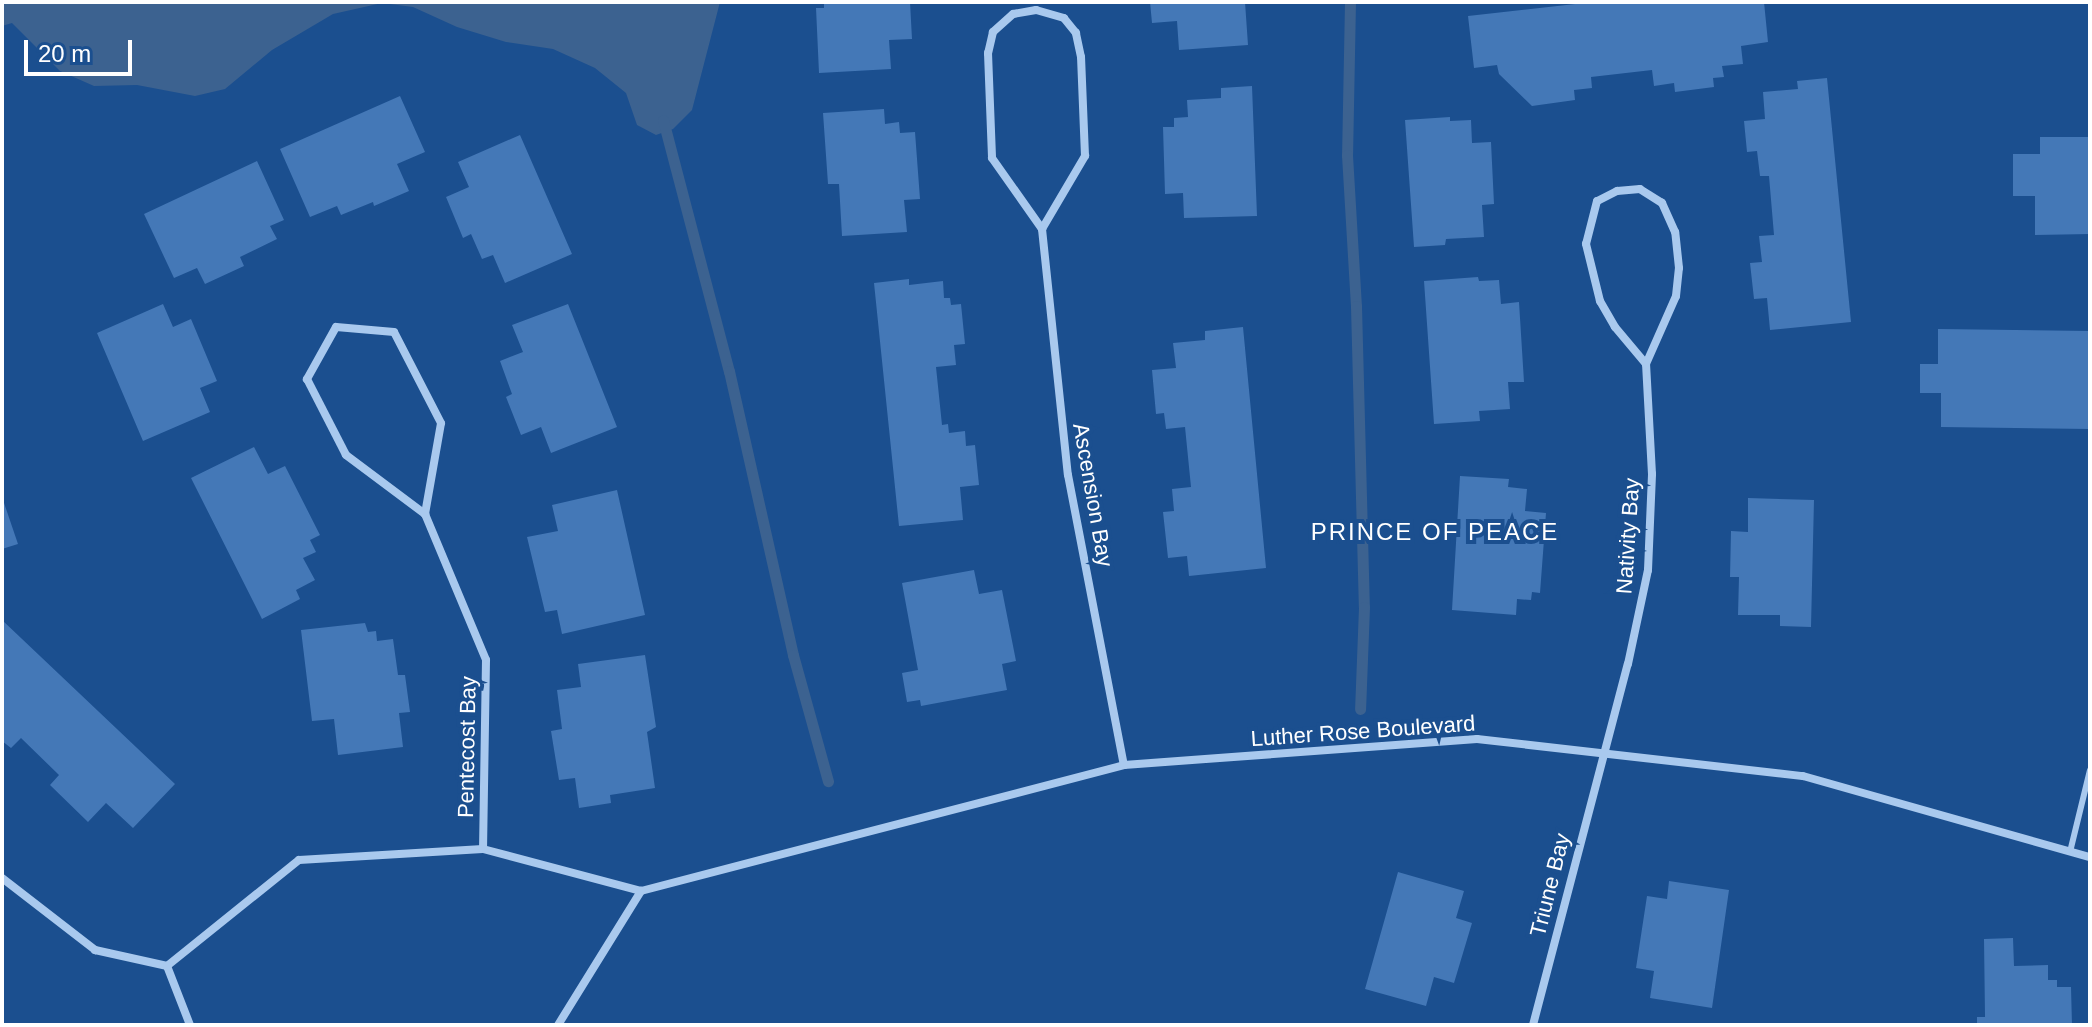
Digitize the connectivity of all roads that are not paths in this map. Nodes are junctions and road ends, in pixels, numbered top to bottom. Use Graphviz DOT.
graph roads {
  1 [pos="1042,229"];
  2 [pos="1646,364"];
  3 [pos="425,514"];
  4 [pos="1603,753"];
  5 [pos="1124,765"];
  6 [pos="2090,770"];
  7 [pos="483,849"];
  8 [pos="2070,852"];
  9 [pos="2090,857"];
  10 [pos="2,878"];
  11 [pos="641,891"];
  12 [pos="167,966"];
  13 [pos="190,1025"];
  14 [pos="558,1025"];
  15 [pos="1533,1025"];
  1 -- 1 [label="street, Ascension Bay"];
  1 -- 5 [label="street, Ascension Bay"];
  2 -- 2 [label="street, Nativity Bay"];
  2 -- 4 [label="street, Nativity Bay"];
  3 -- 3 [label="street"];
  3 -- 7 [label="street, Pentecost Bay"];
  4 -- 5 [label="street, Luther Rose Boulevard"];
  4 -- 8 [label="street, Luther Rose Boulevard"];
  4 -- 15 [label="street, Triune Bay"];
  5 -- 11 [label="street, Luther Rose Boulevard"];
  6 -- 8 [label="lane"];
  7 -- 11 [label="street, Luther Rose Boulevard"];
  7 -- 12 [label="street, Luther Rose Boulevard"];
  8 -- 9 [label="street, Luther Rose Boulevard"];
  10 -- 12 [label="street"];
  11 -- 14 [label="street"];
  12 -- 13 [label="street"];
}
